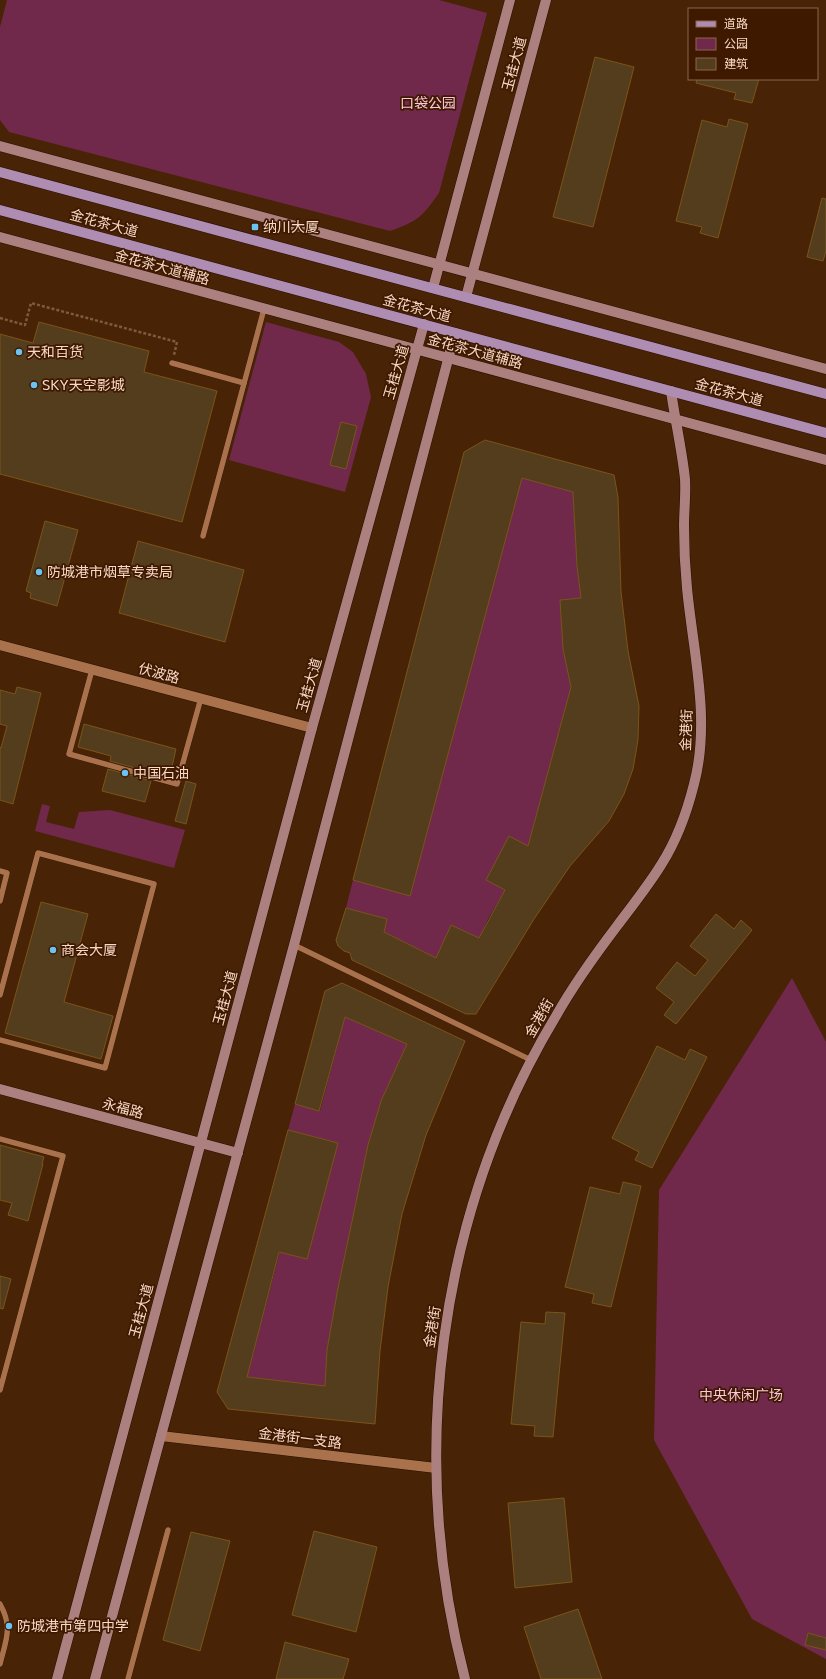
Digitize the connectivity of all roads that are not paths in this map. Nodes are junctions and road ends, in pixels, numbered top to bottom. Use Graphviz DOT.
graph roads {
  1 [pos="510,0"];
  2 [pos="546,0"];
  3 [pos="0,146"];
  4 [pos="0,172"];
  5 [pos="0,210"];
  6 [pos="0,237"];
  7 [pos="439,265"];
  8 [pos="472,274"];
  9 [pos="433,288"];
  10 [pos="466,297"];
  11 [pos="264,309"];
  12 [pos="424,324"];
  13 [pos="455,333"];
  14 [pos="417,350"];
  15 [pos="448,358"];
  16 [pos="172,363"];
  17 [pos="826,369"];
  18 [pos="244,383"];
  19 [pos="671,391"];
  20 [pos="826,394"];
  21 [pos="675,420"];
  22 [pos="826,433"];
  23 [pos="826,460"];
  24 [pos="203,536"];
  25 [pos="0,645"];
  26 [pos="92,670"];
  27 [pos="201,698"];
  28 [pos="312,728"];
  29 [pos="0,872"];
  30 [pos="0,901"];
  31 [pos="294,946"];
  32 [pos="0,995"];
  33 [pos="0,1040"];
  34 [pos="531,1060"];
  35 [pos="0,1089"];
  36 [pos="0,1139"];
  37 [pos="200,1143"];
  38 [pos="238,1153"];
  39 [pos="0,1390"];
  40 [pos="161,1436"];
  41 [pos="436,1468"];
  42 [pos="168,1530"];
  43 [pos="0,1604"];
  44 [pos="0,1664"];
  45 [pos="57,1679"];
  46 [pos="95,1679"];
  47 [pos="128,1679"];
  48 [pos="466,1679"];
  1 -- 7 [label="main road, 玉桂大道"];
  2 -- 8 [label="main road, 玉桂大道"];
  3 -- 7 [label="main road"];
  4 -- 9 [label="main road, 金花茶大道"];
  5 -- 12 [label="main road, 金花茶大道"];
  6 -- 11 [label="main road, 金花茶大道辅路"];
  7 -- 8 [label="main road"];
  7 -- 9 [label="main road, 玉桂大道"];
  8 -- 10 [label="main road, 玉桂大道"];
  8 -- 17 [label="main road"];
  9 -- 10 [label="main road, 金花茶大道"];
  10 -- 20 [label="main road, 金花茶大道"];
  11 -- 14 [label="main road, 金花茶大道辅路"];
  11 -- 18 [label="lane"];
  12 -- 13 [label="main road, 金花茶大道"];
  12 -- 14 [label="main road, 玉桂大道"];
  13 -- 15 [label="main road"];
  13 -- 19 [label="main road, 金花茶大道"];
  14 -- 15 [label="main road, 金花茶大道辅路"];
  14 -- 28 [label="main road, 玉桂大道"];
  15 -- 21 [label="main road, 金花茶大道辅路"];
  15 -- 31 [label="main road"];
  16 -- 18 [label="lane"];
  18 -- 24 [label="lane"];
  19 -- 21 [label="main road, 金港街"];
  19 -- 22 [label="main road, 金花茶大道"];
  21 -- 23 [label="main road, 金花茶大道辅路"];
  21 -- 34 [label="main road, 金港街"];
  25 -- 26 [label="street, 伏波路"];
  26 -- 27 [label="street, 伏波路"];
  26 -- 27 [label="lane"];
  27 -- 28 [label="street, 伏波路"];
  28 -- 37 [label="main road, 玉桂大道"];
  29 -- 30 [label="lane"];
  31 -- 34 [label="lane"];
  31 -- 38 [label="main road"];
  32 -- 33 [label="lane"];
  34 -- 41 [label="main road, 金港街"];
  35 -- 37 [label="main road, 永福路"];
  36 -- 39 [label="lane"];
  37 -- 38 [label="main road, 永福路"];
  37 -- 45 [label="main road, 玉桂大道"];
  38 -- 40 [label="main road"];
  40 -- 41 [label="street, 金港街一支路"];
  40 -- 46 [label="main road"];
  41 -- 48 [label="main road, 金港街"];
  42 -- 47 [label="lane"];
  43 -- 44 [label="lane"];
}
